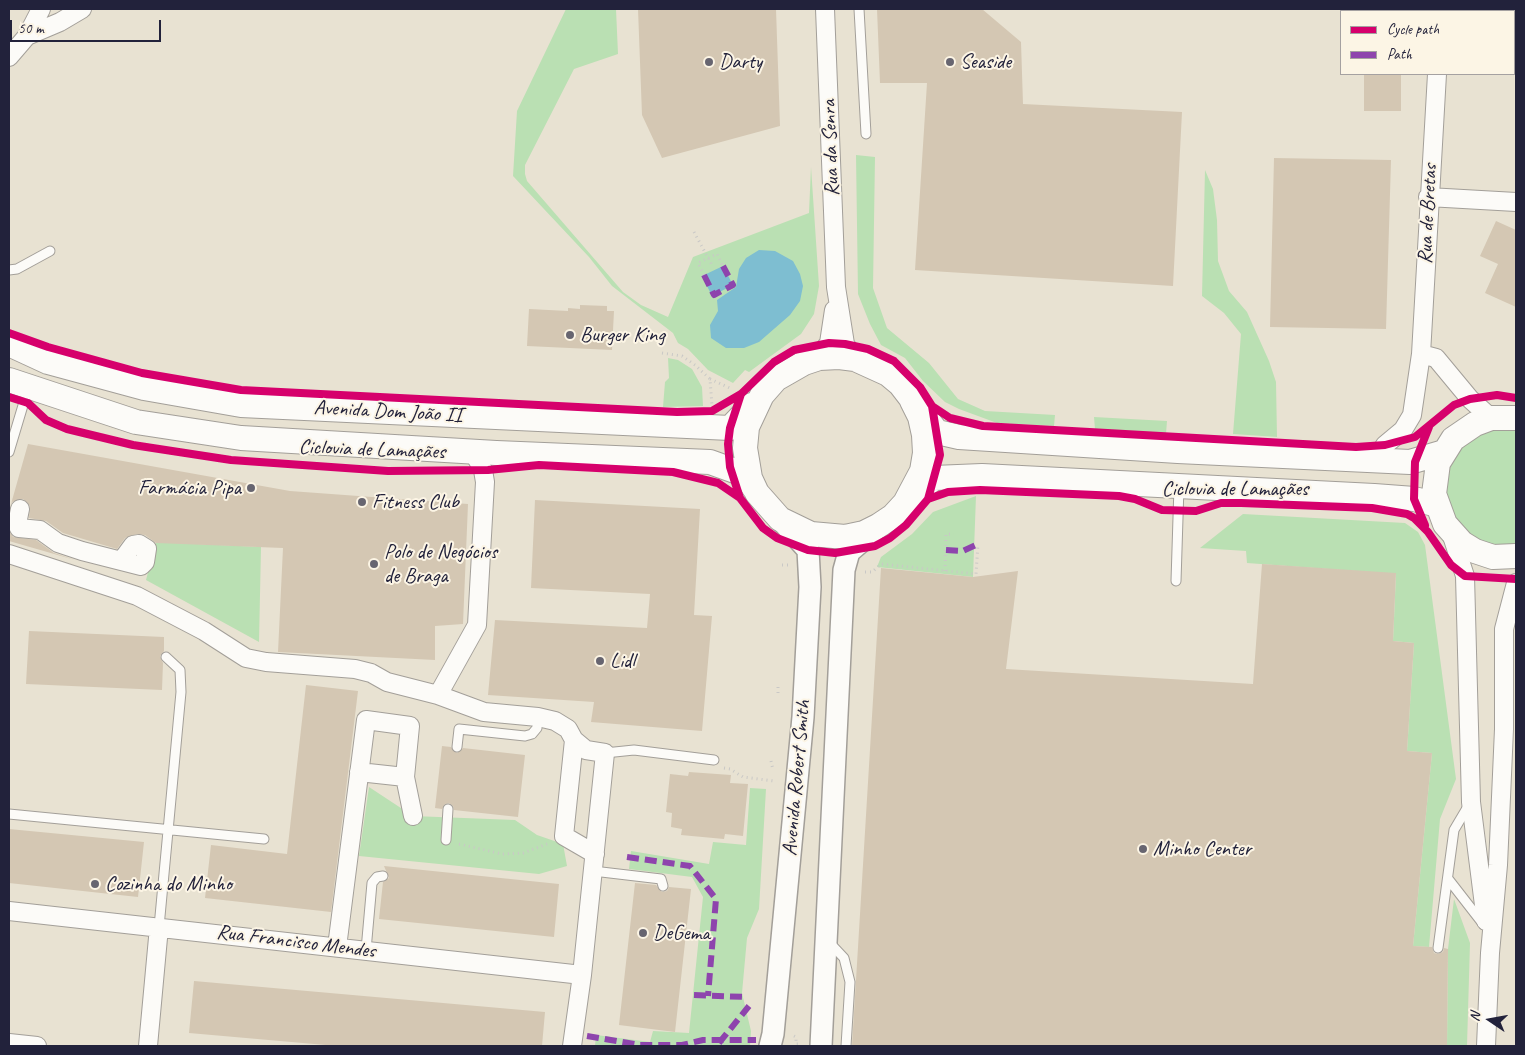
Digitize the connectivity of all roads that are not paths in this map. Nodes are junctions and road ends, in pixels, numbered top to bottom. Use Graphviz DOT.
graph roads {
  1 [pos="41,9"];
  2 [pos="82,9"];
  3 [pos="825,9"];
  4 [pos="859,9"];
  5 [pos="27,36"];
  6 [pos="9,57"];
  7 [pos="1437,75"];
  8 [pos="866,134"];
  9 [pos="1428,197"];
  10 [pos="1516,202"];
  11 [pos="50,251"];
  12 [pos="9,270"];
  13 [pos="836,287"];
  14 [pos="9,344"];
  15 [pos="1421,354"];
  16 [pos="855,359"];
  17 [pos="787,371"];
  18 [pos="9,380"];
  19 [pos="762,395"];
  20 [pos="912,401"];
  21 [pos="24,402"];
  22 [pos="1491,418"];
  23 [pos="1516,418"];
  24 [pos="9,452"];
  25 [pos="485,452"];
  26 [pos="1444,452"];
  27 [pos="1376,460"];
  28 [pos="1179,486"];
  29 [pos="758,493"];
  30 [pos="905,503"];
  31 [pos="1438,505"];
  32 [pos="20,509"];
  33 [pos="780,519"];
  34 [pos="878,526"];
  35 [pos="1451,533"];
  36 [pos="9,554"];
  37 [pos="1516,556"];
  38 [pos="122,560"];
  39 [pos="1176,581"];
  40 [pos="1516,584"];
  41 [pos="166,657"];
  42 [pos="438,695"];
  43 [pos="538,717"];
  44 [pos="574,740"];
  45 [pos="457,748"];
  46 [pos="605,753"];
  47 [pos="714,760"];
  48 [pos="359,772"];
  49 [pos="405,777"];
  50 [pos="1509,791"];
  51 [pos="1471,802"];
  52 [pos="448,809"];
  53 [pos="9,814"];
  54 [pos="413,816"];
  55 [pos="168,830"];
  56 [pos="264,839"];
  57 [pos="446,840"];
  58 [pos="594,863"];
  59 [pos="383,876"];
  60 [pos="1449,880"];
  61 [pos="663,886"];
  62 [pos="9,911"];
  63 [pos="159,927"];
  64 [pos="1487,930"];
  65 [pos="825,938"];
  66 [pos="337,947"];
  67 [pos="1438,948"];
  68 [pos="366,950"];
  69 [pos="1490,954"];
  70 [pos="582,975"];
  71 [pos="9,1043"];
  72 [pos="810,1045"];
  73 [pos="37,1046"];
  74 [pos="148,1046"];
  75 [pos="572,1046"];
  76 [pos="770,1046"];
  77 [pos="846,1046"];
  78 [pos="1486,1046"];
  1 -- 5 [label="street"];
  2 -- 5 [label="street"];
  3 -- 13 [label="street, Rua da Senra"];
  4 -- 8 [label="lane"];
  5 -- 6 [label="street"];
  7 -- 9 [label="street, Rua de Bretas"];
  9 -- 10 [label="street"];
  9 -- 15 [label="street, Rua de Bretas"];
  11 -- 12 [label="lane"];
  13 -- 16 [label="street, Rua da Senra"];
  13 -- 17 [label="street, Rua da Senra"];
  14 -- 19 [label="main road, Avenida Dom João II"];
  15 -- 22 [label="street"];
  15 -- 27 [label="street, Rua de Bretas"];
  16 -- 17 [label="main road"];
  16 -- 20 [label="main road"];
  17 -- 19 [label="main road, Avenida Dom João II"];
  18 -- 25 [label="main road, Avenida Dom João II"];
  19 -- 29 [label="main road"];
  20 -- 27 [label="main road"];
  20 -- 30 [label="main road"];
  21 -- 24 [label="lane"];
  22 -- 23 [label="main road"];
  22 -- 26 [label="main road"];
  25 -- 29 [label="main road, Avenida Dom João II"];
  25 -- 42 [label="street"];
  26 -- 27 [label="main road"];
  26 -- 31 [label="main road"];
  28 -- 30 [label="main road"];
  28 -- 31 [label="main road"];
  28 -- 39 [label="lane"];
  29 -- 33 [label="main road"];
  30 -- 34 [label="main road"];
  31 -- 35 [label="main road"];
  32 -- 38 [label="street"];
  33 -- 34 [label="main road"];
  33 -- 76 [label="street, Avenida Robert Smith"];
  34 -- 65 [label="street, Avenida Robert Smith"];
  35 -- 37 [label="main road"];
  35 -- 51 [label="street"];
  36 -- 42 [label="street"];
  40 -- 50 [label="street"];
  41 -- 55 [label="lane"];
  42 -- 43 [label="street"];
  43 -- 44 [label="street"];
  43 -- 45 [label="lane"];
  44 -- 46 [label="street"];
  44 -- 58 [label="street"];
  46 -- 47 [label="lane"];
  46 -- 58 [label="street"];
  48 -- 49 [label="street"];
  48 -- 49 [label="street"];
  48 -- 66 [label="street"];
  49 -- 54 [label="street"];
  50 -- 69 [label="street"];
  51 -- 60 [label="lane"];
  51 -- 64 [label="street"];
  52 -- 57 [label="lane"];
  53 -- 55 [label="lane"];
  55 -- 56 [label="lane"];
  55 -- 63 [label="lane"];
  58 -- 61 [label="lane"];
  58 -- 70 [label="street"];
  59 -- 68 [label="lane"];
  60 -- 64 [label="lane"];
  60 -- 67 [label="lane"];
  62 -- 63 [label="street, Rua Francisco Mendes"];
  63 -- 66 [label="street, Rua Francisco Mendes"];
  63 -- 74 [label="street"];
  64 -- 69 [label="street"];
  65 -- 72 [label="street, Avenida Robert Smith"];
  65 -- 77 [label="lane"];
  66 -- 68 [label="street, Rua Francisco Mendes"];
  68 -- 70 [label="street, Rua Francisco Mendes"];
  69 -- 78 [label="street"];
  70 -- 75 [label="street"];
  71 -- 73 [label="street"];
}
